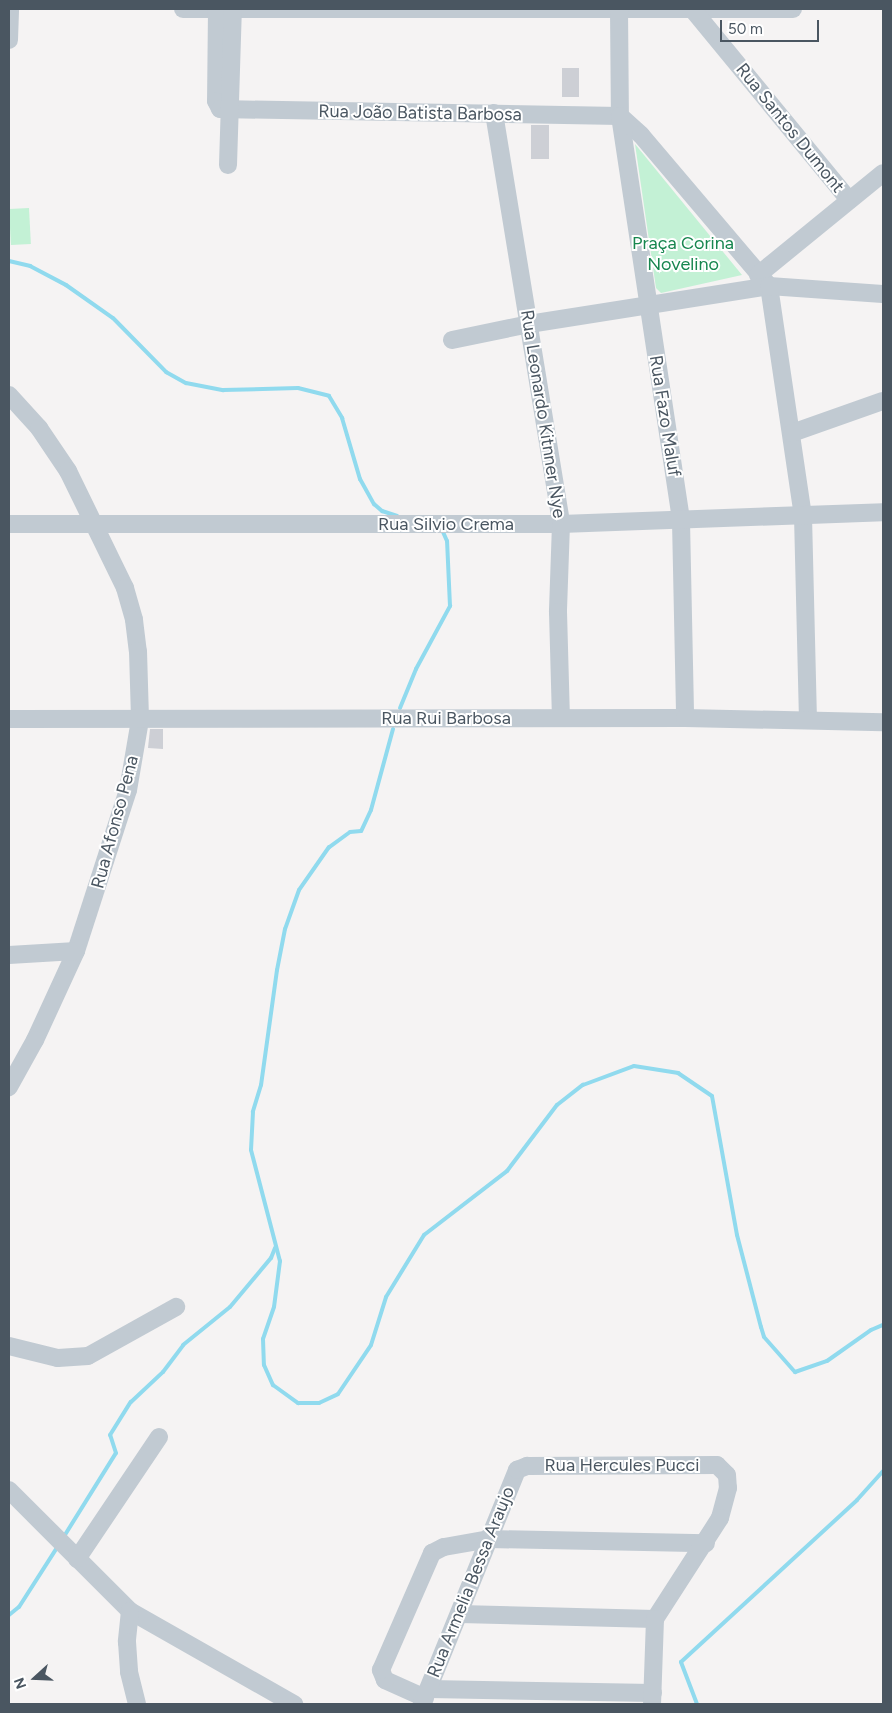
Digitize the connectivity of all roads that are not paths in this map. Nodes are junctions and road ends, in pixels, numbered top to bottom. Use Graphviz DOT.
graph roads {
  1 [pos="10,9"];
  2 [pos="183,9"];
  3 [pos="217,9"];
  4 [pos="233,9"];
  5 [pos="436,9"];
  6 [pos="793,9"];
  7 [pos="619,10"];
  8 [pos="693,10"];
  9 [pos="9,40"];
  10 [pos="226,110"];
  11 [pos="494,113"];
  12 [pos="620,116"];
  13 [pos="228,165"];
  14 [pos="883,173"];
  15 [pos="849,200"];
  16 [pos="764,280"];
  17 [pos="883,294"];
  18 [pos="648,304"];
  19 [pos="530,324"];
  20 [pos="452,340"];
  21 [pos="9,395"];
  22 [pos="883,401"];
  23 [pos="792,433"];
  24 [pos="883,512"];
  25 [pos="803,516"];
  26 [pos="681,521"];
  27 [pos="9,524"];
  28 [pos="94,524"];
  29 [pos="562,524"];
  30 [pos="561,718"];
  31 [pos="685,718"];
  32 [pos="9,719"];
  33 [pos="140,720"];
  34 [pos="808,720"];
  35 [pos="883,722"];
  36 [pos="76,951"];
  37 [pos="9,955"];
  38 [pos="9,1087"];
  39 [pos="176,1307"];
  40 [pos="9,1346"];
  41 [pos="159,1436"];
  42 [pos="526,1466"];
  43 [pos="9,1490"];
  44 [pos="490,1539"];
  45 [pos="706,1543"];
  46 [pos="77,1559"];
  47 [pos="130,1611"];
  48 [pos="460,1614"];
  49 [pos="655,1618"];
  50 [pos="425,1697"];
  51 [pos="653,1699"];
  52 [pos="137,1704"];
  53 [pos="294,1704"];
  1 -- 9 [label="street"];
  2 -- 3 [label="street"];
  3 -- 4 [label="street"];
  3 -- 10 [label="street"];
  4 -- 5 [label="street"];
  4 -- 10 [label="street"];
  5 -- 7 [label="street"];
  6 -- 8 [label="street"];
  7 -- 8 [label="street"];
  7 -- 12 [label="street, Rua Fazo Maluf"];
  8 -- 15 [label="street, Rua Santos Dumont"];
  10 -- 11 [label="street, Rua João Batista Barbosa"];
  10 -- 13 [label="street"];
  11 -- 12 [label="street, Rua João Batista Barbosa"];
  11 -- 19 [label="street, Rua Leonardo Kitnner Nye"];
  12 -- 16 [label="street"];
  12 -- 18 [label="street, Rua Fazo Maluf"];
  14 -- 15 [label="street"];
  15 -- 16 [label="street"];
  16 -- 17 [label="street"];
  16 -- 18 [label="street"];
  16 -- 23 [label="street"];
  18 -- 19 [label="street"];
  18 -- 26 [label="street, Rua Fazo Maluf"];
  19 -- 20 [label="street"];
  19 -- 29 [label="street, Rua Leonardo Kitnner Nye"];
  21 -- 28 [label="street, Rua Afonso Pena"];
  22 -- 23 [label="street"];
  23 -- 25 [label="street"];
  24 -- 25 [label="street, Rua Silvio Crema"];
  25 -- 26 [label="street, Rua Silvio Crema"];
  25 -- 34 [label="street"];
  26 -- 29 [label="street, Rua Silvio Crema"];
  26 -- 31 [label="street, Rua Fazo Maluf"];
  27 -- 28 [label="street, Rua Silvio Crema"];
  28 -- 29 [label="street, Rua Silvio Crema"];
  28 -- 33 [label="street, Rua Afonso Pena"];
  29 -- 30 [label="street, Rua Leonardo Kitnner Nye"];
  30 -- 31 [label="street, Rua Rui Barbosa"];
  30 -- 33 [label="street, Rua Rui Barbosa"];
  31 -- 34 [label="street, Rua Rui Barbosa"];
  32 -- 33 [label="street, Rua Rui Barbosa"];
  33 -- 36 [label="street, Rua Afonso Pena"];
  34 -- 35 [label="street, Rua Rui Barbosa"];
  36 -- 37 [label="street"];
  36 -- 38 [label="street, Rua Afonso Pena"];
  39 -- 40 [label="street"];
  41 -- 46 [label="street"];
  42 -- 44 [label="street, Rua Armelia Bessa Araujo"];
  42 -- 45 [label="street, Rua Hercules Pucci"];
  43 -- 46 [label="street"];
  44 -- 45 [label="street"];
  44 -- 48 [label="street, Rua Armelia Bessa Araujo"];
  44 -- 50 [label="street"];
  45 -- 49 [label="street"];
  46 -- 47 [label="street"];
  47 -- 52 [label="street"];
  47 -- 53 [label="street"];
  48 -- 49 [label="street"];
  48 -- 50 [label="street, Rua Armelia Bessa Araujo"];
  49 -- 51 [label="street"];
  50 -- 51 [label="street"];
}
